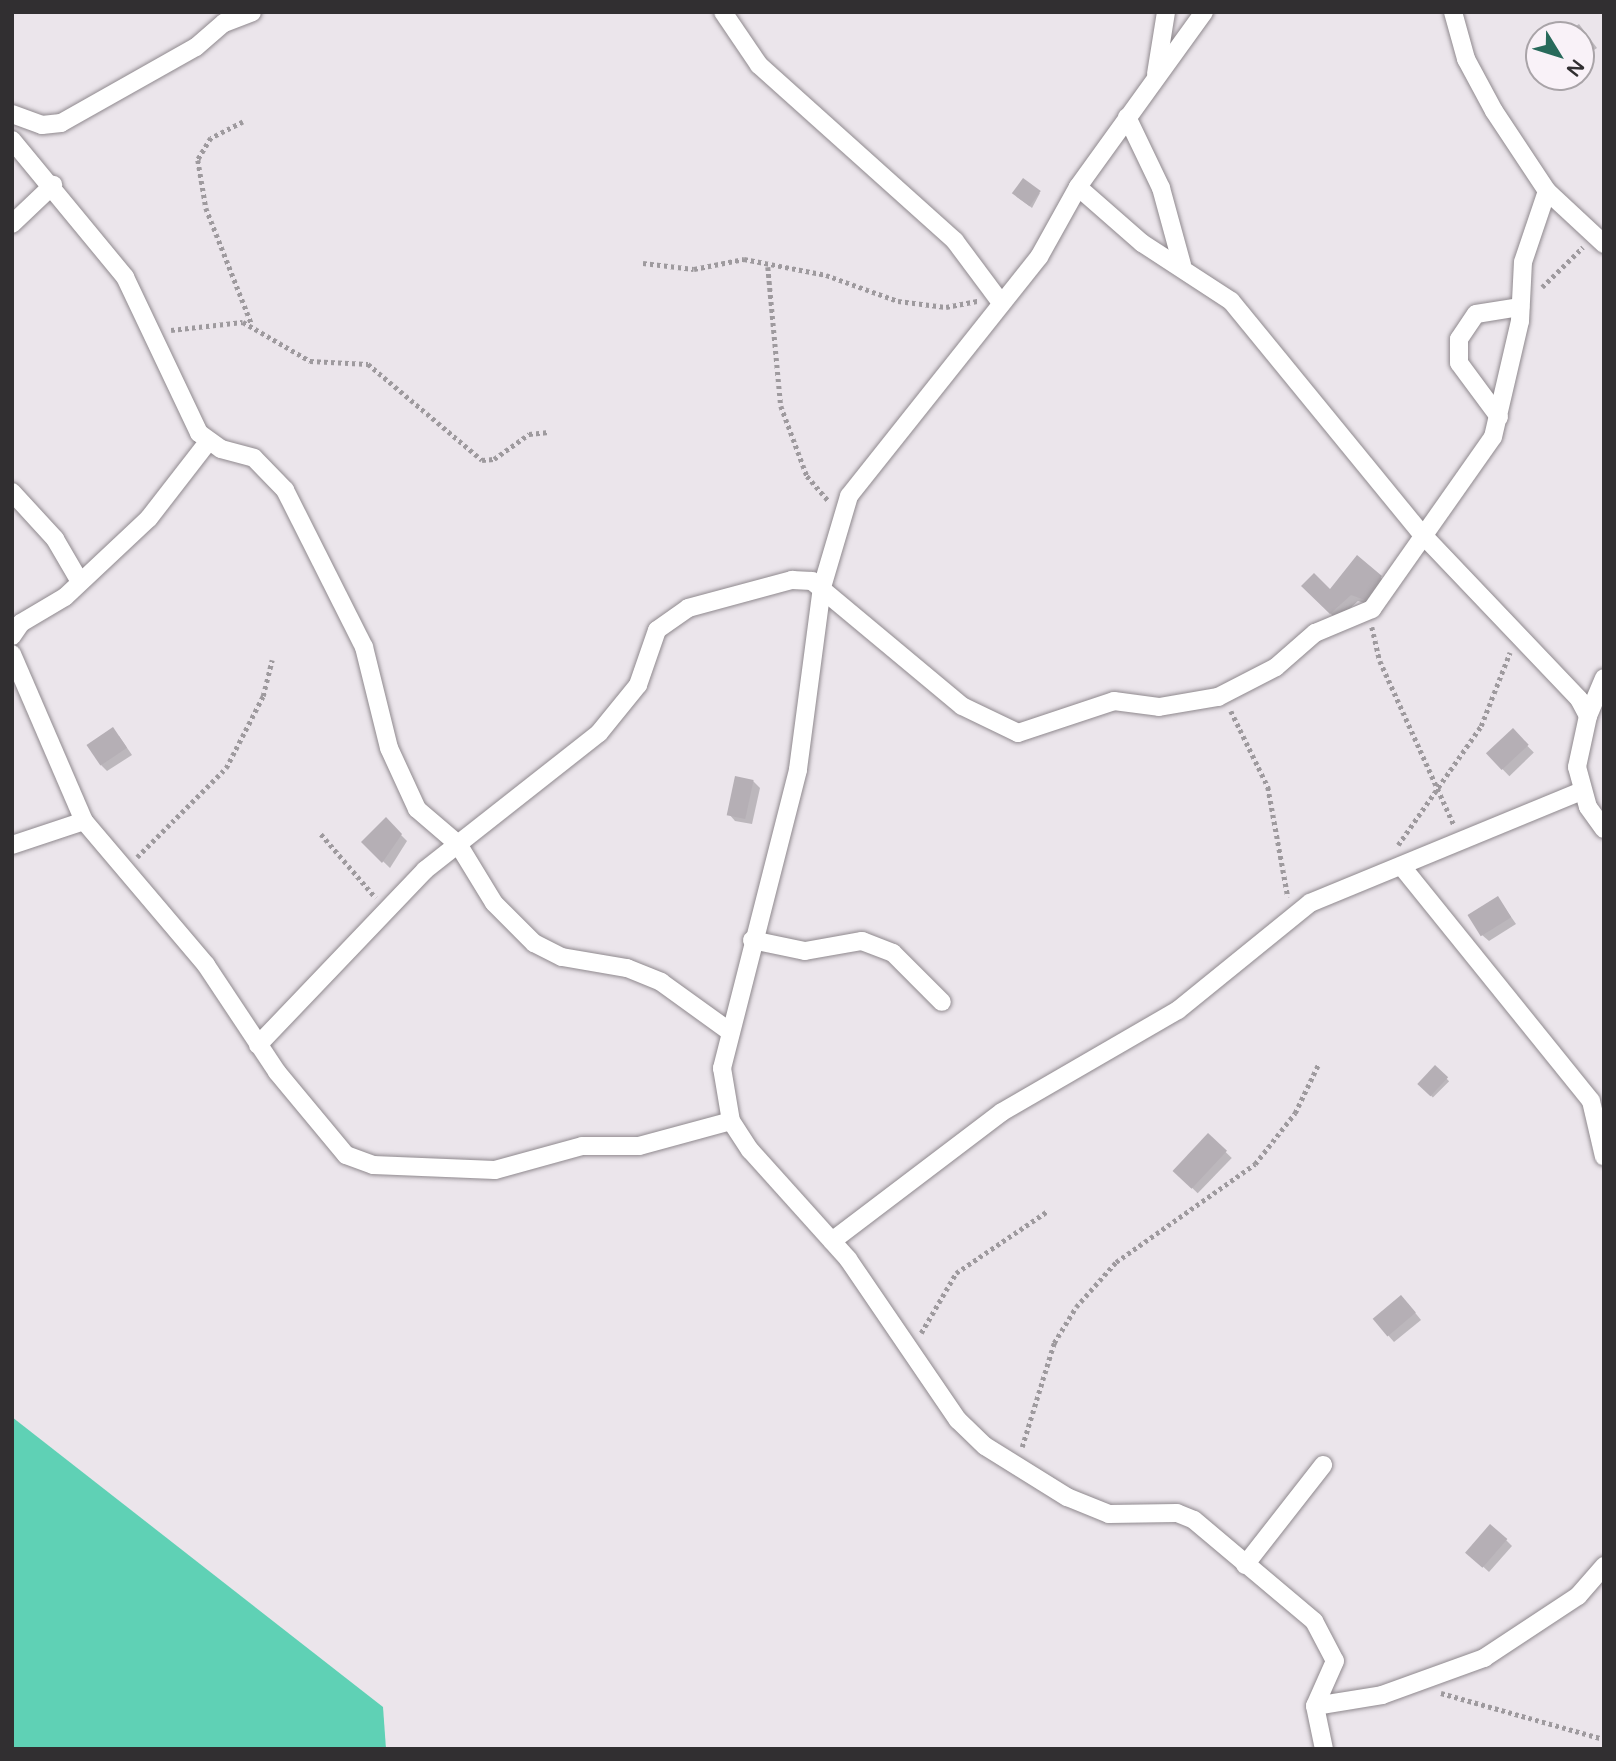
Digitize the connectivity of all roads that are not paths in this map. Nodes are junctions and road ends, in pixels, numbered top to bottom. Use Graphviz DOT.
graph roads {
  1 [pos="252,12"];
  2 [pos="723,12"];
  3 [pos="1166,12"];
  4 [pos="1204,12"];
  5 [pos="1453,12"];
  6 [pos="1155,78"];
  7 [pos="12,114"];
  8 [pos="1128,117"];
  9 [pos="12,140"];
  10 [pos="53,185"];
  11 [pos="1078,187"];
  12 [pos="1547,191"];
  13 [pos="12,224"];
  14 [pos="1599,239"];
  15 [pos="1182,265"];
  16 [pos="995,294"];
  17 [pos="1520,303"];
  18 [pos="1499,417"];
  19 [pos="208,442"];
  20 [pos="12,492"];
  21 [pos="1421,533"];
  22 [pos="79,580"];
  23 [pos="822,587"];
  24 [pos="12,636"];
  25 [pos="12,654"];
  26 [pos="1604,678"];
  27 [pos="1588,716"];
  28 [pos="1582,791"];
  29 [pos="84,821"];
  30 [pos="1604,829"];
  31 [pos="458,844"];
  32 [pos="12,845"];
  33 [pos="1403,868"];
  34 [pos="752,940"];
  35 [pos="943,1002"];
  36 [pos="729,1031"];
  37 [pos="258,1045"];
  38 [pos="1601,1113"];
  39 [pos="731,1122"];
  40 [pos="1604,1157"];
  41 [pos="832,1241"];
  42 [pos="1323,1465"];
  43 [pos="1245,1565"];
  44 [pos="1604,1566"];
  45 [pos="1315,1706"];
  46 [pos="1324,1749"];
  1 -- 7 [label="street"];
  2 -- 16 [label="street"];
  3 -- 6 [label="street"];
  4 -- 6 [label="street"];
  5 -- 12 [label="street"];
  6 -- 8 [label="street"];
  8 -- 11 [label="street"];
  8 -- 15 [label="street"];
  9 -- 10 [label="street"];
  10 -- 13 [label="street"];
  10 -- 19 [label="street"];
  11 -- 15 [label="street"];
  11 -- 16 [label="street"];
  12 -- 14 [label="street"];
  12 -- 17 [label="street"];
  15 -- 21 [label="street"];
  16 -- 23 [label="street"];
  17 -- 18 [label="street"];
  17 -- 18 [label="street"];
  18 -- 21 [label="street"];
  19 -- 22 [label="street"];
  19 -- 31 [label="street"];
  20 -- 22 [label="street"];
  21 -- 23 [label="street"];
  21 -- 27 [label="street"];
  22 -- 24 [label="street"];
  23 -- 31 [label="street"];
  23 -- 34 [label="street"];
  25 -- 29 [label="street"];
  26 -- 27 [label="street"];
  27 -- 28 [label="street"];
  28 -- 30 [label="street"];
  28 -- 33 [label="street"];
  29 -- 32 [label="street"];
  29 -- 37 [label="street"];
  31 -- 36 [label="street"];
  31 -- 37 [label="street"];
  33 -- 38 [label="street"];
  33 -- 41 [label="street"];
  34 -- 35 [label="street"];
  34 -- 36 [label="street"];
  36 -- 39 [label="street"];
  37 -- 39 [label="street"];
  38 -- 40 [label="street"];
  39 -- 41 [label="street"];
  41 -- 43 [label="street"];
  42 -- 43 [label="street"];
  43 -- 45 [label="street"];
  44 -- 45 [label="street"];
  45 -- 46 [label="street"];
}
